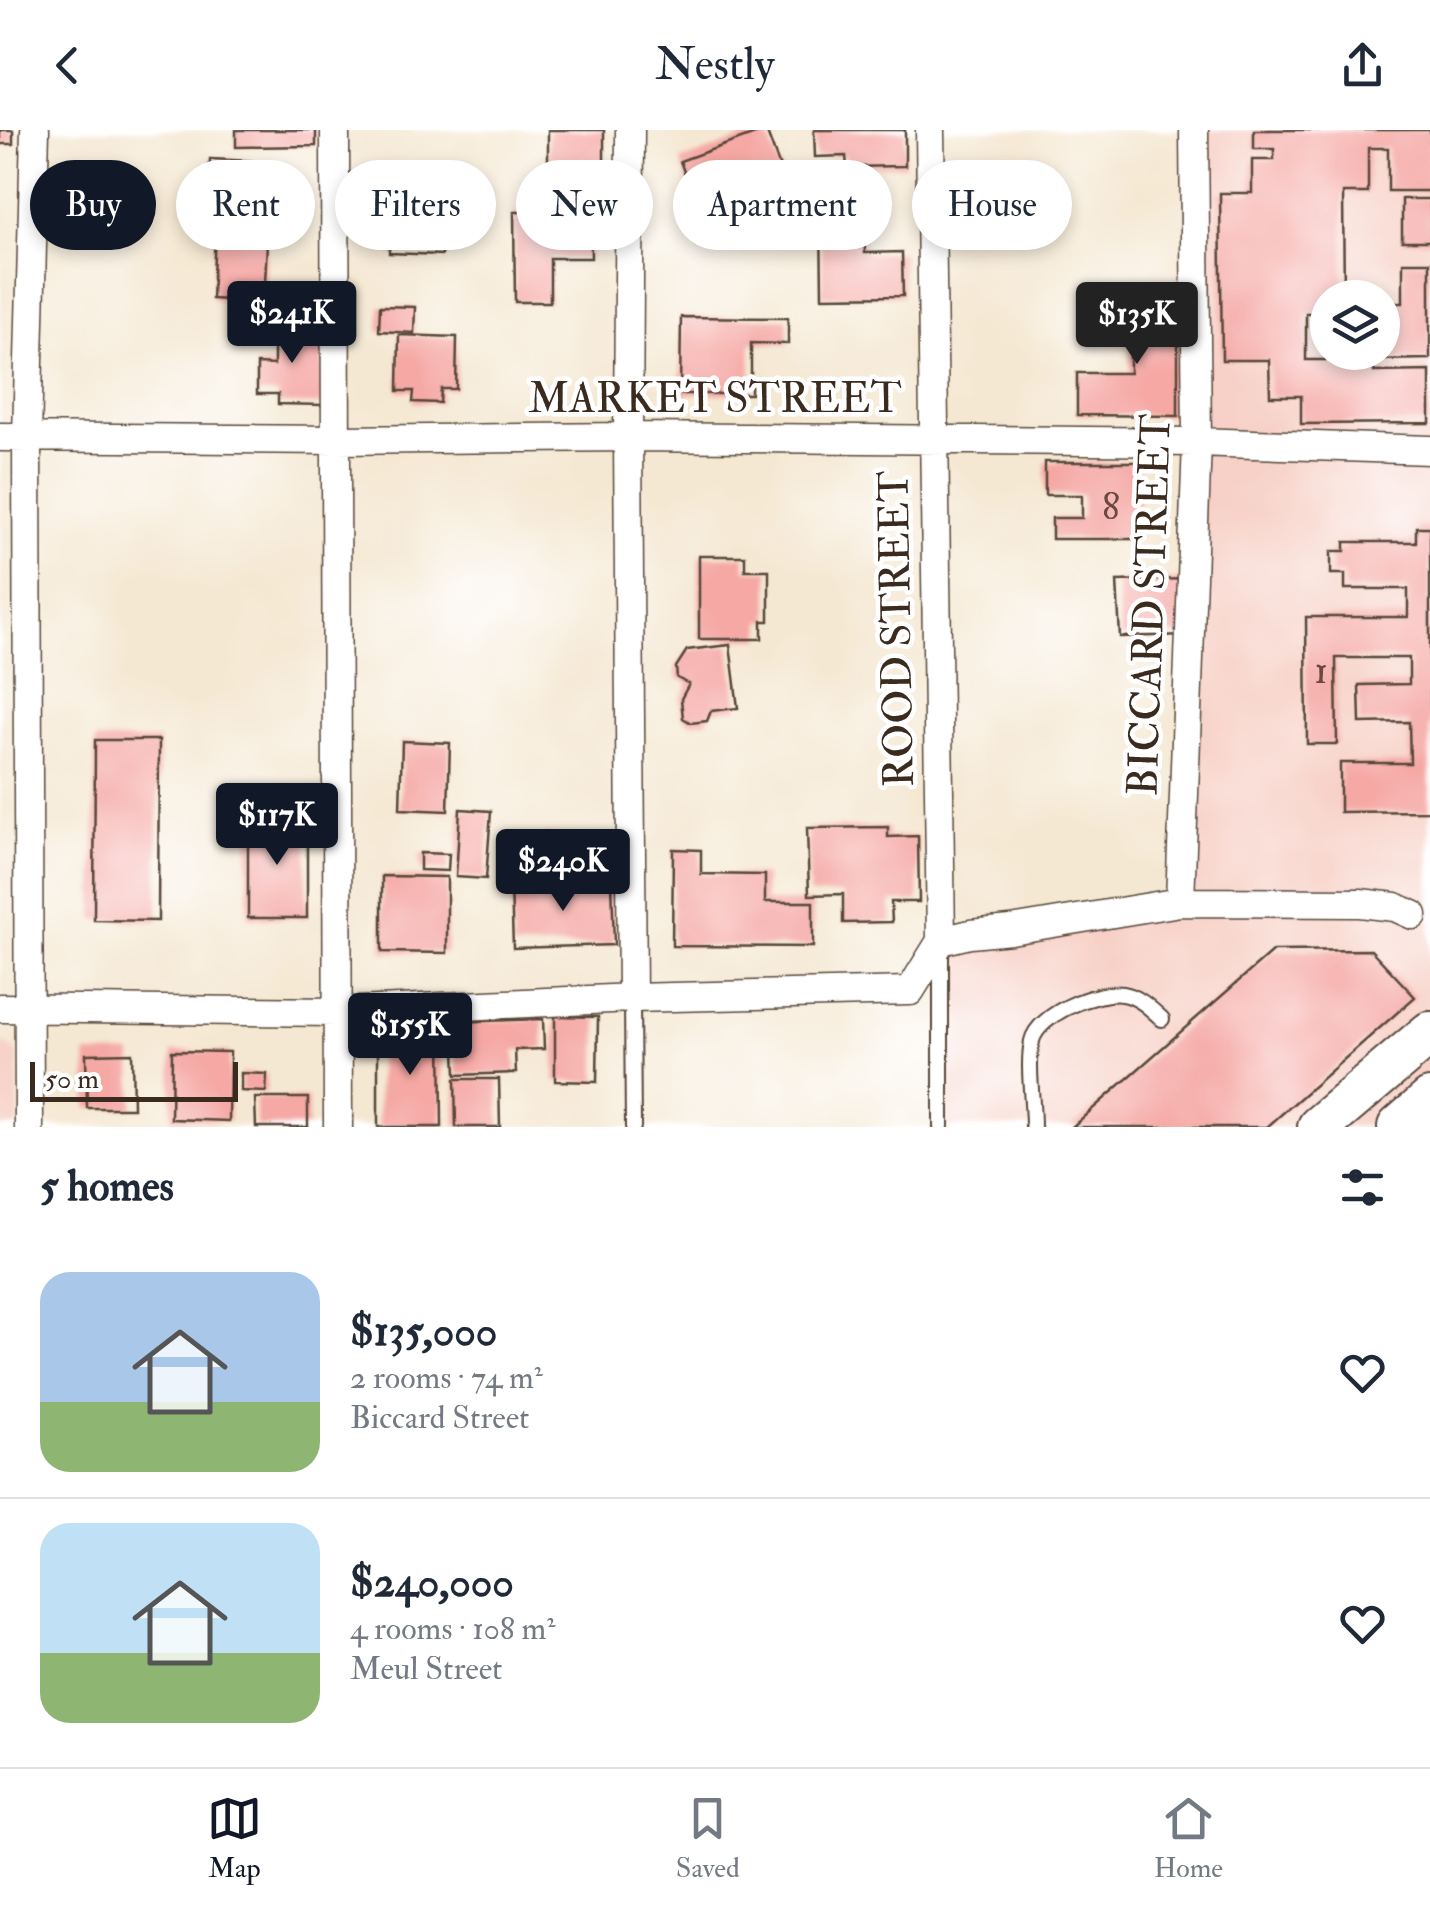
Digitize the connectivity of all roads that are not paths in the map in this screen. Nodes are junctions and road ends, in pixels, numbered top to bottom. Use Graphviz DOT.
graph roads {
  1 [pos="35,130"];
  2 [pos="335,130"];
  3 [pos="630,130"];
  4 [pos="930,130"];
  5 [pos="1194,130"];
  6 [pos="13,436"];
  7 [pos="628,437"];
  8 [pos="339,440"];
  9 [pos="934,441"];
  10 [pos="1196,442"];
  11 [pos="1430,450"];
  12 [pos="1180,902"];
  13 [pos="1412,914"];
  14 [pos="940,941"];
  15 [pos="632,998"];
  16 [pos="14,1009"];
  17 [pos="336,1012"];
  18 [pos="1162,1019"];
  19 [pos="1430,1034"];
  20 [pos="1430,1100"];
  21 [pos="30,1127"];
  22 [pos="338,1127"];
  23 [pos="633,1127"];
  24 [pos="942,1127"];
  25 [pos="1033,1127"];
  26 [pos="1319,1127"];
  27 [pos="1399,1127"];
  1 -- 6 [label="street"];
  2 -- 8 [label="street"];
  3 -- 7 [label="street"];
  4 -- 9 [label="street, ROOD STREET"];
  5 -- 10 [label="street, BICCARD STREET"];
  6 -- 8 [label="street, MARKET STREET"];
  6 -- 16 [label="street"];
  7 -- 8 [label="street, MARKET STREET"];
  7 -- 9 [label="street, MARKET STREET"];
  7 -- 15 [label="street"];
  8 -- 17 [label="street"];
  9 -- 10 [label="street, MARKET STREET"];
  9 -- 14 [label="street, ROOD STREET"];
  10 -- 11 [label="street, MARKET STREET"];
  10 -- 12 [label="street, BICCARD STREET"];
  12 -- 13 [label="street"];
  12 -- 14 [label="street"];
  14 -- 15 [label="street"];
  14 -- 24 [label="lane, ROOD STREET"];
  15 -- 17 [label="street"];
  15 -- 23 [label="lane"];
  16 -- 17 [label="street"];
  16 -- 21 [label="street"];
  17 -- 22 [label="street"];
  18 -- 25 [label="lane"];
  19 -- 26 [label="main road"];
  20 -- 27 [label="main road"];
}
